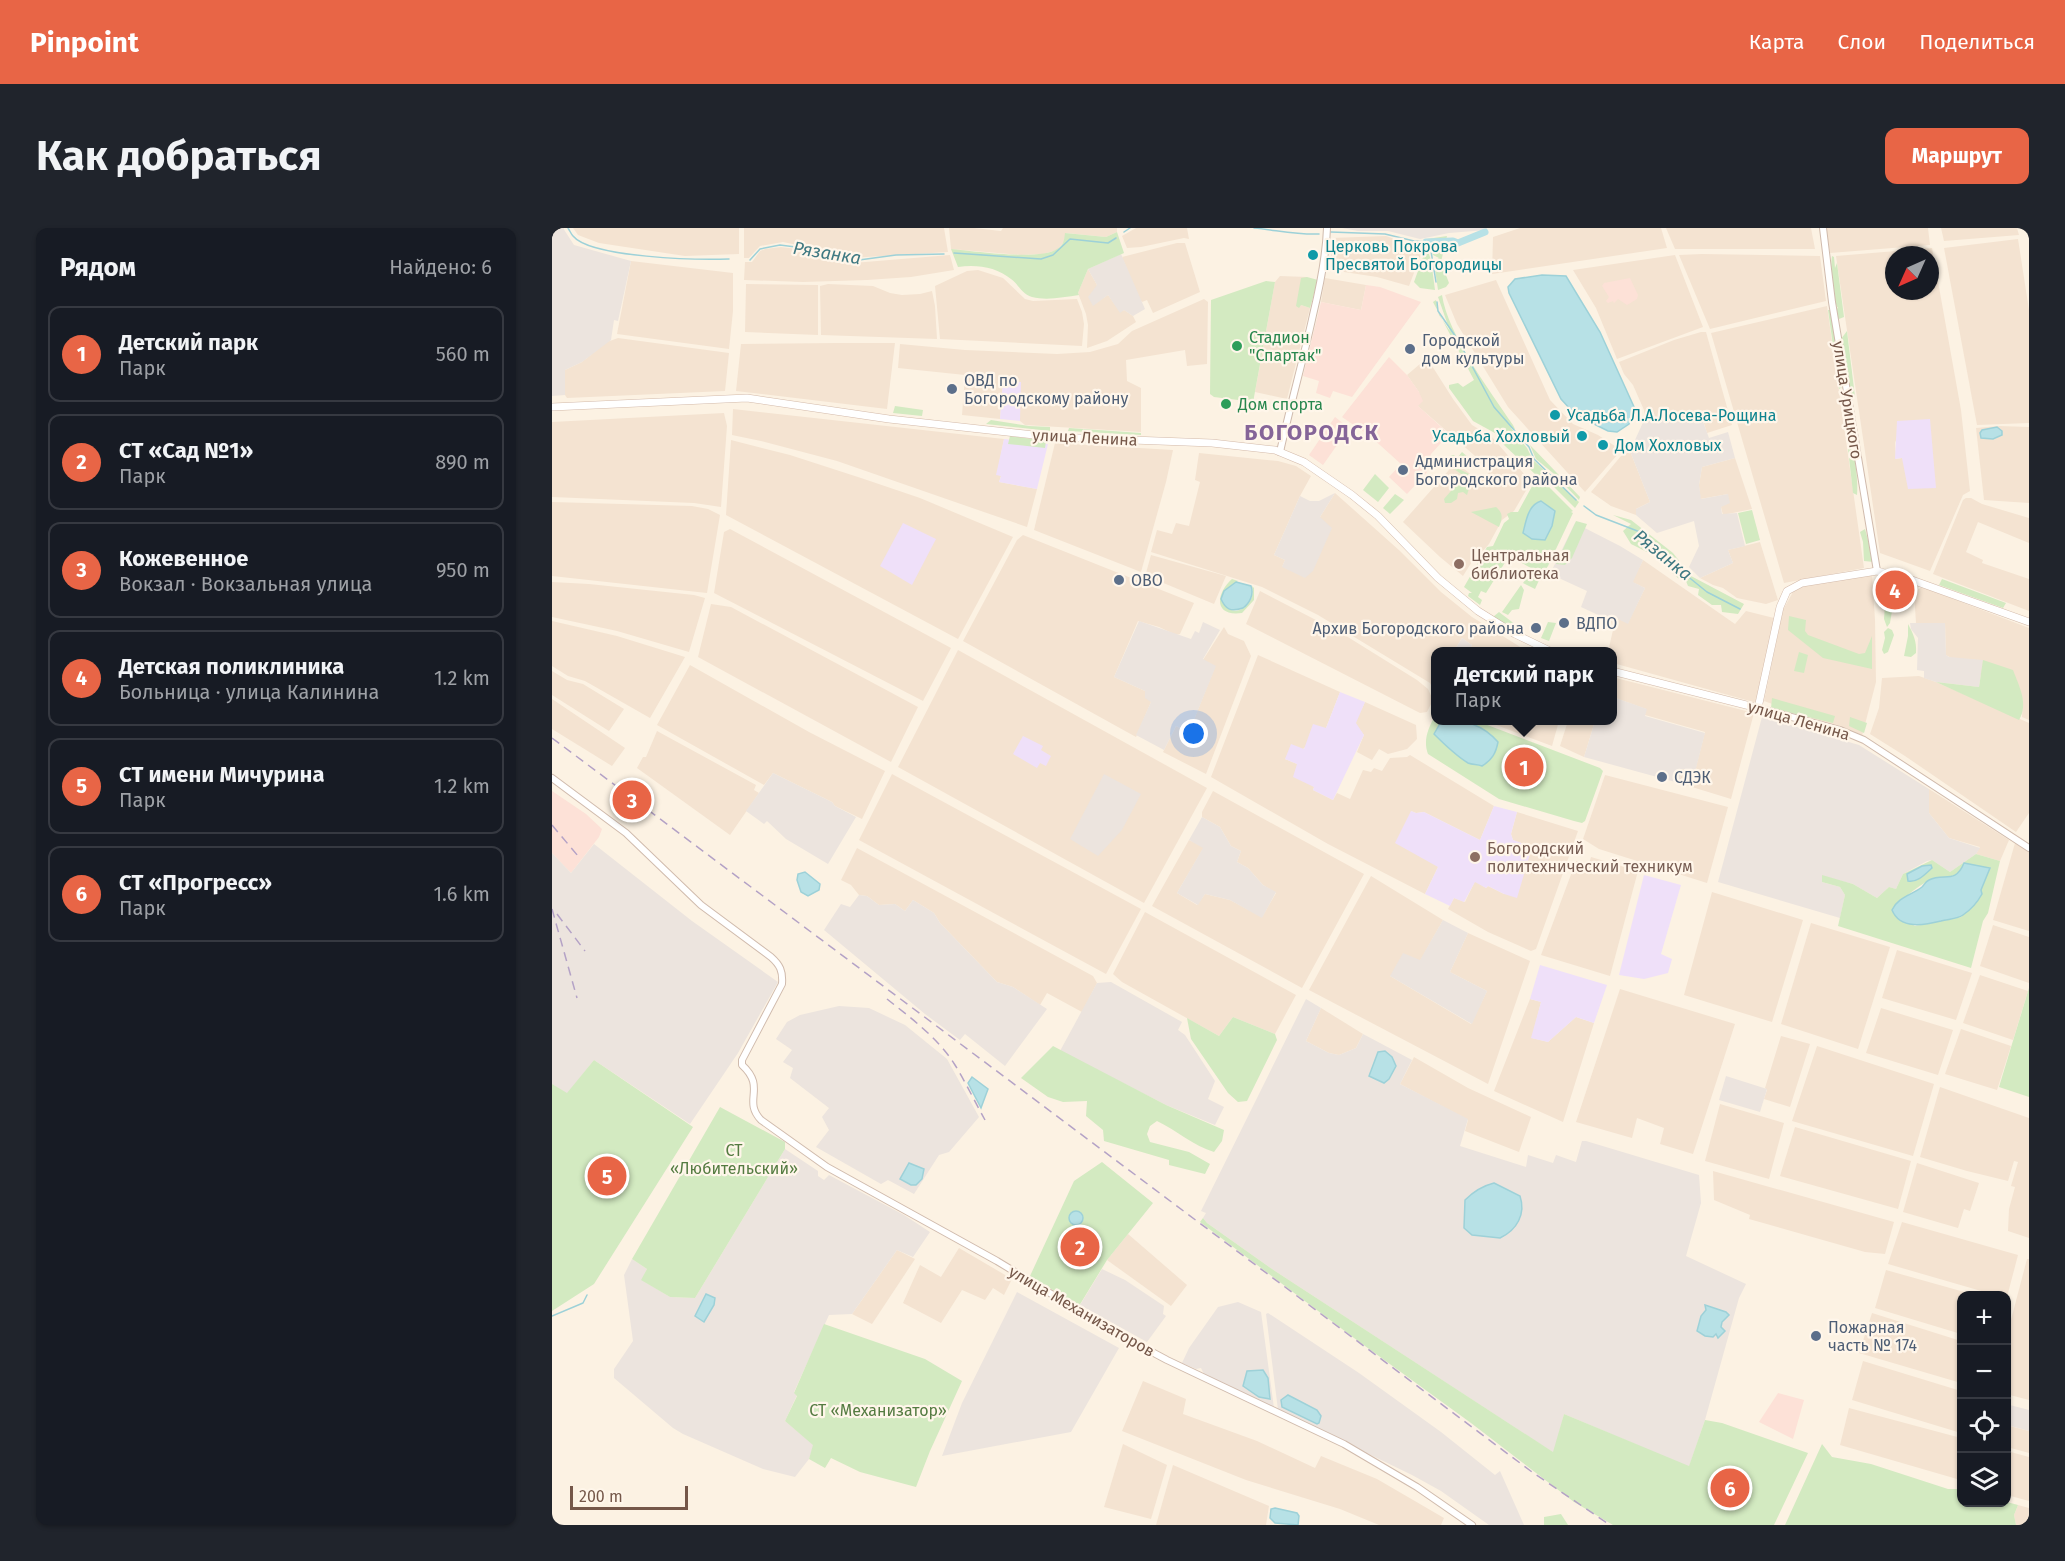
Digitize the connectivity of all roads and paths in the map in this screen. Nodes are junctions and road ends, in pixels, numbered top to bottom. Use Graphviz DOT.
graph roads {
  1 [pos="1327,228"];
  2 [pos="1823,228"];
  3 [pos="552,407"];
  4 [pos="1280,452"];
  5 [pos="1876,571"];
  6 [pos="2029,622"];
  7 [pos="1543,647"];
  8 [pos="1617,672"];
  9 [pos="1758,708"];
  10 [pos="552,778"];
  11 [pos="2029,848"];
  12 [pos="1472,1525"];
  1 -- 4 [label="street"];
  2 -- 5 [label="street, улица Урицкого"];
  3 -- 4 [label="main road, улица Ленина"];
  4 -- 7 [label="main road, улица Ленина"];
  5 -- 6 [label="main road"];
  5 -- 9 [label="main road"];
  8 -- 9 [label="main road, улица Ленина"];
  9 -- 11 [label="street, улица Ленина"];
  10 -- 12 [label="street, улица Механизаторов"];
}
